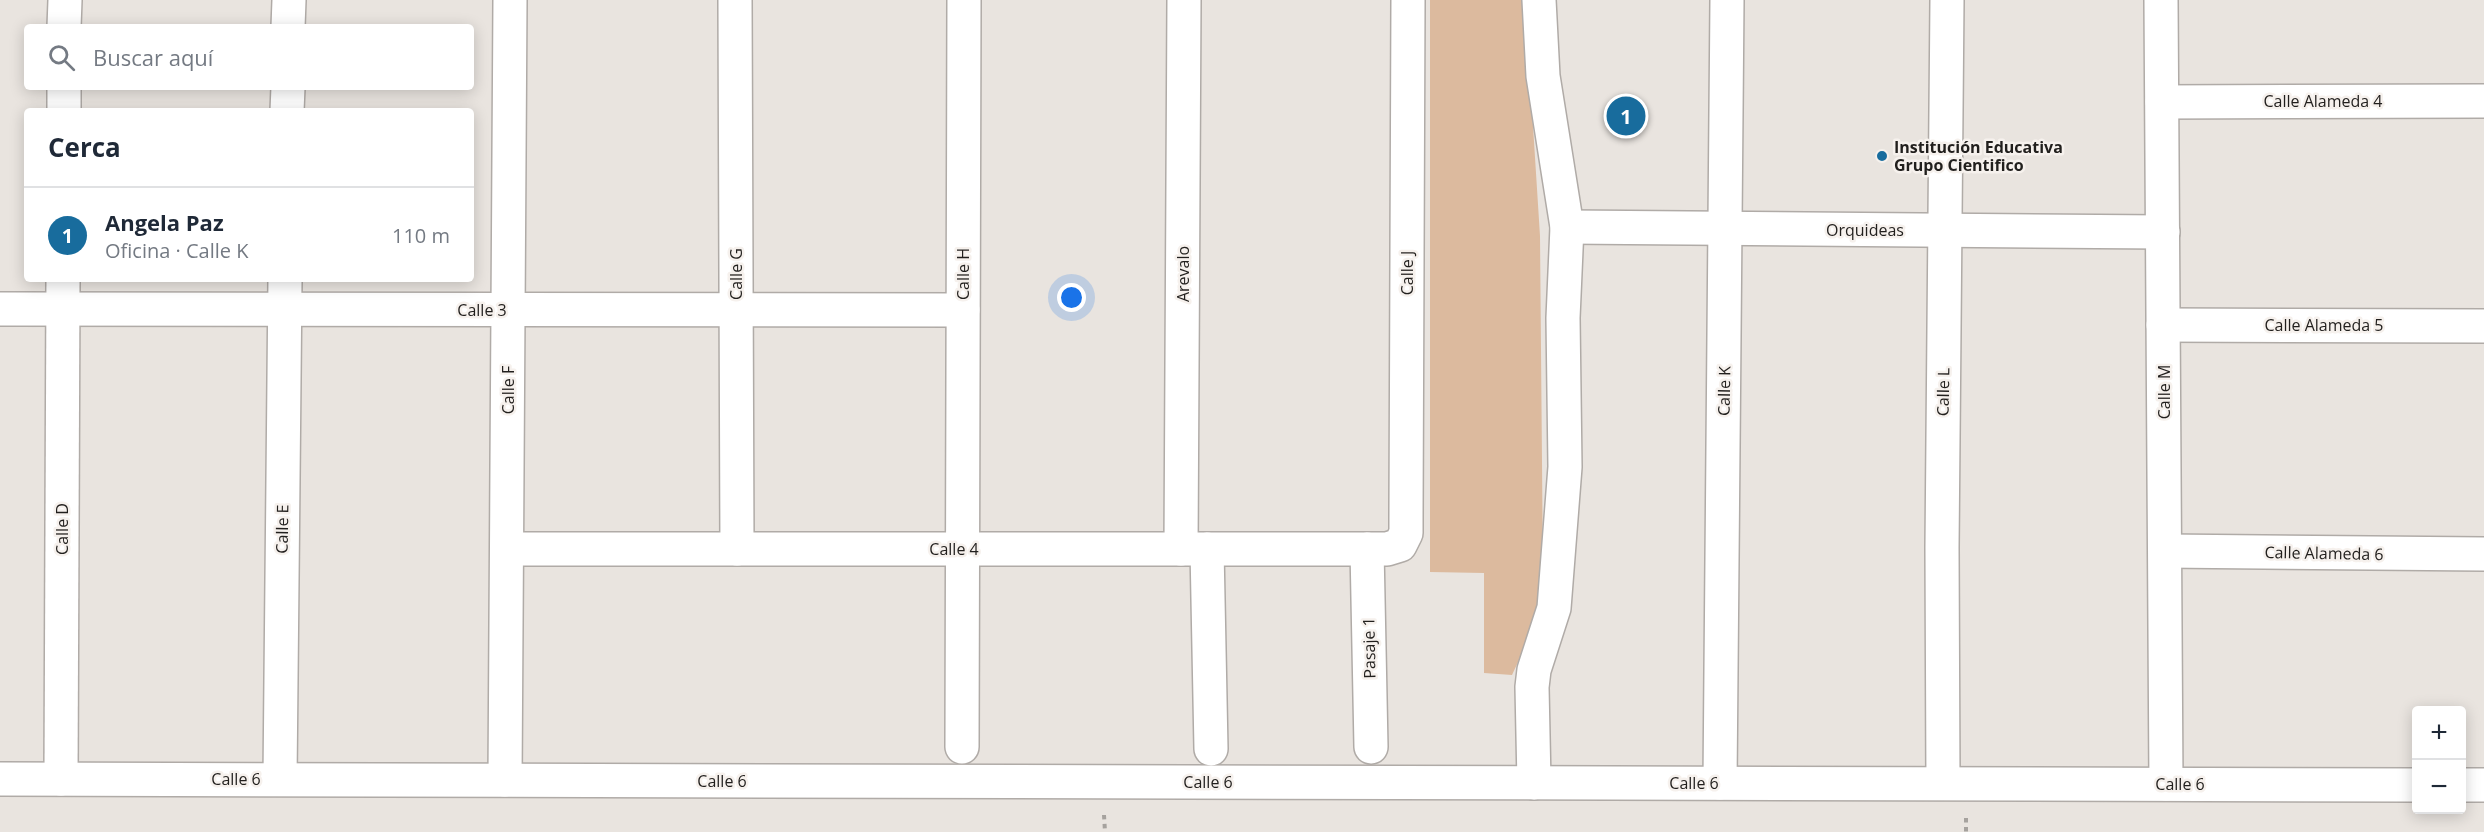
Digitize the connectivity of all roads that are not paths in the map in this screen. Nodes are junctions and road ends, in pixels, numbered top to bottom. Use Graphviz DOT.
graph roads {
  1 [pos="64,0"];
  2 [pos="289,0"];
  3 [pos="510,0"];
  4 [pos="735,0"];
  5 [pos="964,0"];
  6 [pos="1185,0"];
  7 [pos="1408,0"];
  8 [pos="1539,0"];
  9 [pos="1727,0"];
  10 [pos="1947,0"];
  11 [pos="2161,0"];
  12 [pos="64,24"];
  13 [pos="288,24"];
  14 [pos="64,90"];
  15 [pos="288,90"];
  16 [pos="2484,101"];
  17 [pos="2162,102"];
  18 [pos="64,108"];
  19 [pos="287,108"];
  20 [pos="1567,227"];
  21 [pos="1725,229"];
  22 [pos="1945,231"];
  23 [pos="2163,232"];
  24 [pos="63,294"];
  25 [pos="285,294"];
  26 [pos="0,309"];
  27 [pos="508,310"];
  28 [pos="736,310"];
  29 [pos="963,310"];
  30 [pos="2163,325"];
  31 [pos="2484,326"];
  32 [pos="1400,545"];
  33 [pos="508,549"];
  34 [pos="737,549"];
  35 [pos="962,549"];
  36 [pos="1194,549"];
  37 [pos="1367,549"];
  38 [pos="2165,551"];
  39 [pos="2484,554"];
  40 [pos="962,747"];
  41 [pos="1371,747"];
  42 [pos="1210,749"];
  43 [pos="0,779"];
  44 [pos="61,779"];
  45 [pos="280,780"];
  46 [pos="506,780"];
  47 [pos="1534,783"];
  48 [pos="1720,783"];
  49 [pos="1943,783"];
  50 [pos="2166,784"];
  51 [pos="2412,784"];
  52 [pos="2466,785"];
  53 [pos="2484,785"];
  1 -- 12 [label="street"];
  2 -- 13 [label="street"];
  3 -- 27 [label="street, Calle F"];
  4 -- 28 [label="street, Calle G"];
  5 -- 29 [label="street, Calle H"];
  6 -- 36 [label="street, Arevalo"];
  7 -- 32 [label="street, Calle J"];
  8 -- 20 [label="street"];
  9 -- 21 [label="street, Calle K"];
  10 -- 22 [label="street, Calle L"];
  11 -- 17 [label="street, Calle M"];
  14 -- 18 [label="street"];
  15 -- 19 [label="street"];
  16 -- 17 [label="street, Calle Alameda 4"];
  17 -- 23 [label="street, Calle M"];
  20 -- 21 [label="street, Orquideas"];
  20 -- 47 [label="street"];
  21 -- 22 [label="street, Orquideas"];
  21 -- 48 [label="street, Calle K"];
  22 -- 23 [label="street, Orquideas"];
  22 -- 49 [label="street, Calle L"];
  23 -- 30 [label="street, Calle M"];
  24 -- 25 [label="street, Calle 3"];
  24 -- 26 [label="street, Calle 3"];
  24 -- 44 [label="street, Calle D"];
  25 -- 27 [label="street, Calle 3"];
  25 -- 45 [label="street, Calle E"];
  27 -- 28 [label="street, Calle 3"];
  27 -- 33 [label="street, Calle F"];
  28 -- 29 [label="street, Calle 3"];
  28 -- 34 [label="street, Calle G"];
  29 -- 35 [label="street, Calle H"];
  30 -- 31 [label="street, Calle Alameda 5"];
  30 -- 38 [label="street, Calle M"];
  32 -- 37 [label="street, Calle 4"];
  33 -- 34 [label="street, Calle 4"];
  33 -- 46 [label="street, Calle F"];
  34 -- 35 [label="street, Calle 4"];
  35 -- 36 [label="street, Calle 4"];
  35 -- 40 [label="street, Calle H"];
  36 -- 37 [label="street, Calle 4"];
  36 -- 42 [label="street, Arevalo"];
  37 -- 41 [label="street, Pasaje 1"];
  38 -- 39 [label="street, Calle Alameda 6"];
  38 -- 50 [label="street, Calle M"];
  43 -- 44 [label="street, Calle 6"];
  44 -- 45 [label="street, Calle 6"];
  45 -- 46 [label="street, Calle 6"];
  46 -- 47 [label="street, Calle 6"];
  47 -- 48 [label="street, Calle 6"];
  48 -- 49 [label="street, Calle 6"];
  49 -- 50 [label="street, Calle 6"];
  50 -- 51 [label="street, Calle 6"];
  52 -- 53 [label="street"];
}
